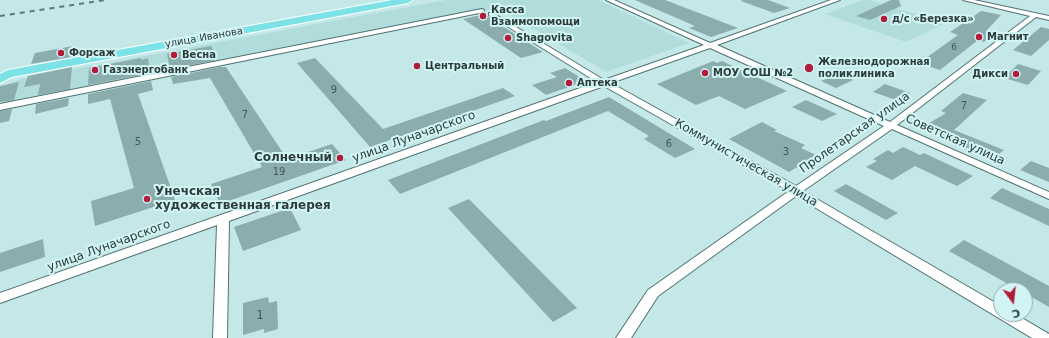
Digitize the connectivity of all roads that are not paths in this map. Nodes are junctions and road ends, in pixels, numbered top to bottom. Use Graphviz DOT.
graph roads {
  1 [pos="408,0"];
  2 [pos="609,0"];
  3 [pos="837,0"];
  4 [pos="966,0"];
  5 [pos="482,11"];
  6 [pos="491,14"];
  7 [pos="1035,15"];
  8 [pos="1049,18"];
  9 [pos="708,45"];
  10 [pos="3,76"];
  11 [pos="604,83"];
  12 [pos="0,107"];
  13 [pos="892,125"];
  14 [pos="796,191"];
  15 [pos="1049,196"];
  16 [pos="224,219"];
  17 [pos="0,298"];
  18 [pos="993,307"];
  19 [pos="1017,322"];
  20 [pos="220,338"];
  21 [pos="623,338"];
  22 [pos="1044,338"];
  1 -- 10 [label="main road, улица Иванова"];
  2 -- 9 [label="street, Советская улица"];
  3 -- 9 [label="street, улица Луначарского"];
  4 -- 7 [label="street"];
  5 -- 12 [label="street"];
  6 -- 11 [label="street, Коммунистическая улица"];
  7 -- 8 [label="street"];
  7 -- 13 [label="street, Пролетарская улица"];
  9 -- 11 [label="street, улица Луначарского"];
  9 -- 13 [label="street, Советская улица"];
  11 -- 14 [label="street, Коммунистическая улица"];
  11 -- 16 [label="street, улица Луначарского"];
  13 -- 14 [label="street, Пролетарская улица"];
  13 -- 15 [label="street, Советская улица"];
  14 -- 18 [label="street, Коммунистическая улица"];
  14 -- 21 [label="street, Пролетарская улица"];
  16 -- 17 [label="street, улица Луначарского"];
  16 -- 20 [label="street"];
  19 -- 22 [label="street"];
}
